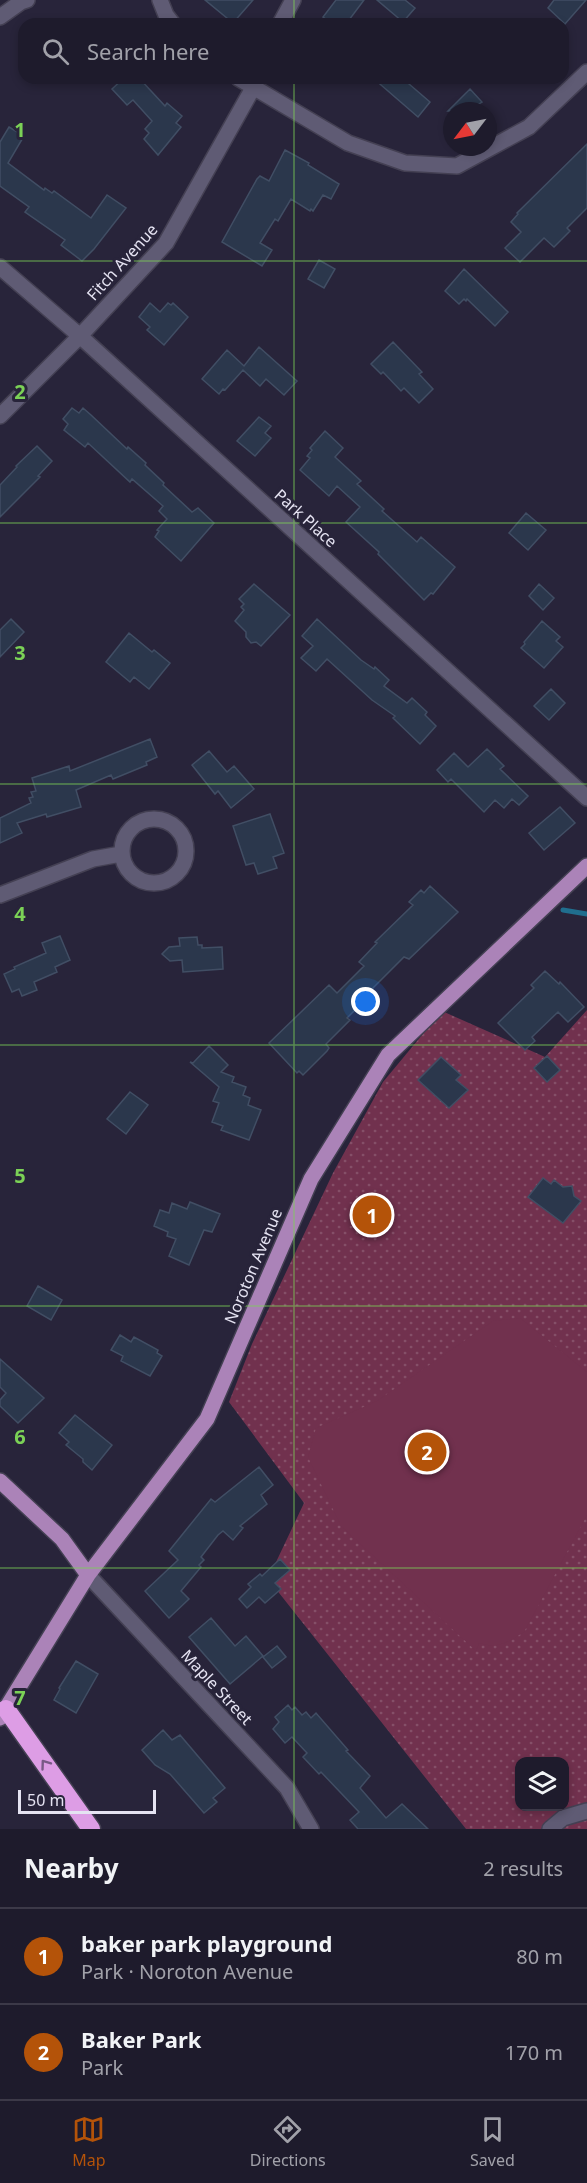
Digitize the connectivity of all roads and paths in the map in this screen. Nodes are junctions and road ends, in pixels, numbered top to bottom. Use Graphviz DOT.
graph roads {
  1 [pos="27,0"];
  2 [pos="160,0"];
  3 [pos="293,0"];
  4 [pos="0,17"];
  5 [pos="168,18"];
  6 [pos="283,18"];
  7 [pos="587,72"];
  8 [pos="254,84"];
  9 [pos="257,84"];
  10 [pos="0,267"];
  11 [pos="80,336"];
  12 [pos="0,416"];
  13 [pos="587,798"];
  14 [pos="121,854"];
  15 [pos="587,866"];
  16 [pos="0,895"];
  17 [pos="0,1481"];
  18 [pos="88,1575"];
  19 [pos="3,1714"];
  20 [pos="587,1811"];
  21 [pos="91,1829"];
  22 [pos="311,1829"];
  23 [pos="550,1829"];
  1 -- 4 [label="street"];
  2 -- 5 [label="street"];
  3 -- 6 [label="street"];
  7 -- 9 [label="street"];
  8 -- 11 [label="street, Fitch Avenue"];
  10 -- 11 [label="street, Park Place"];
  11 -- 12 [label="street, Fitch Avenue"];
  11 -- 13 [label="street, Park Place"];
  14 -- 14 [label="street"];
  14 -- 16 [label="street"];
  15 -- 18 [label="main road, Noroton Avenue"];
  17 -- 18 [label="main road"];
  18 -- 19 [label="main road, Noroton Avenue"];
  18 -- 22 [label="street, Maple Street"];
  21 -- 19 [label="highway, one-way"];
  20 -- 23 [label="street"];
}
